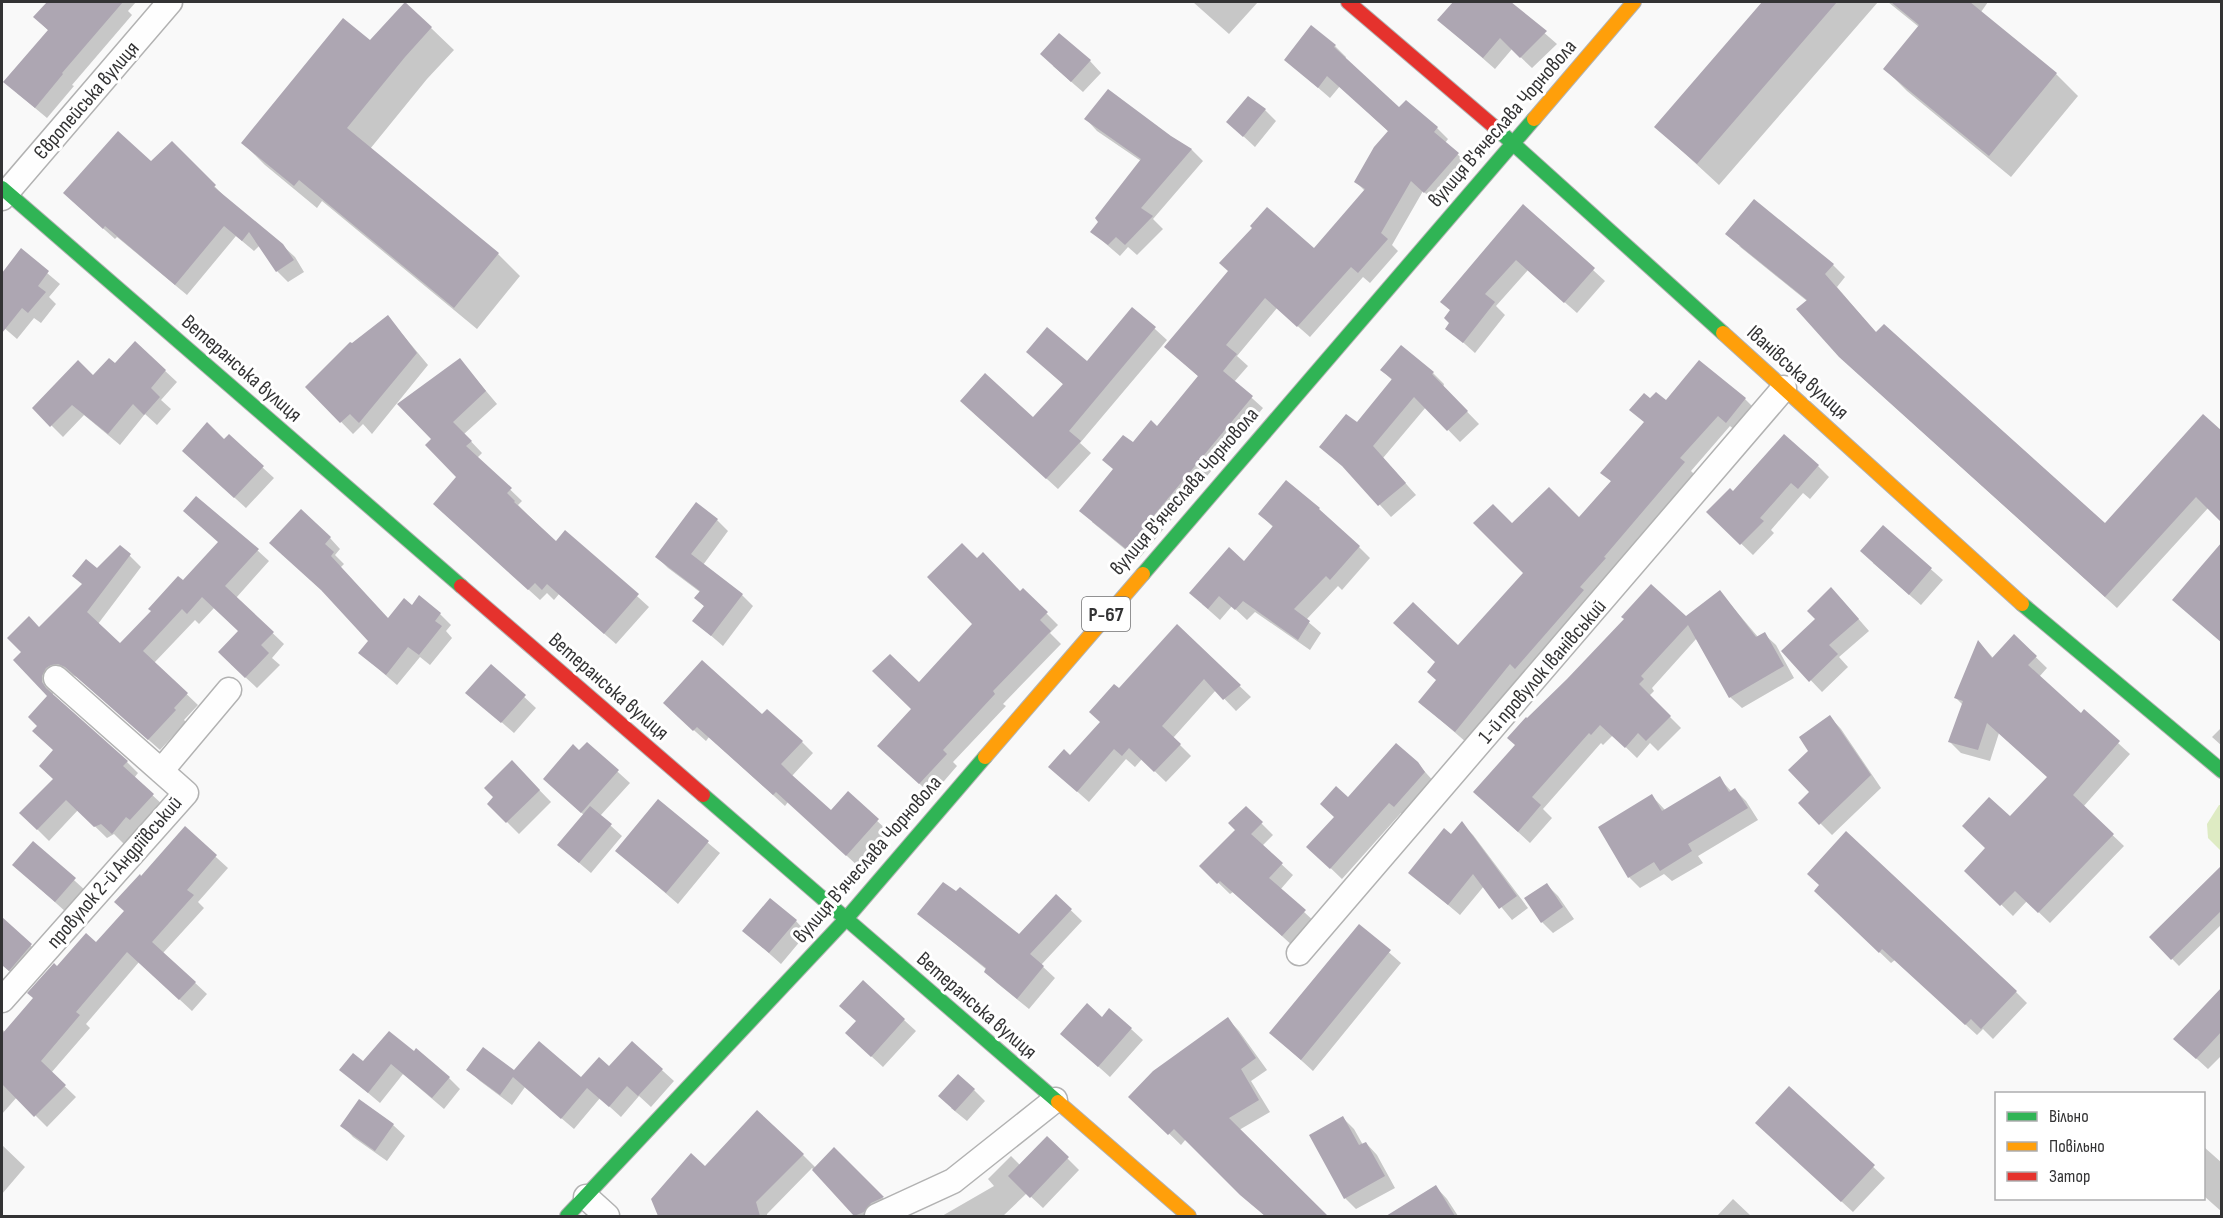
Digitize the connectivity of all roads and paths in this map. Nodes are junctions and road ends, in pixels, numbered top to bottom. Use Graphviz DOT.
graph roads {
  1 [pos="170,2"];
  2 [pos="1348,2"];
  3 [pos="1634,2"];
  4 [pos="1513,143"];
  5 [pos="3,187"];
  6 [pos="1784,388"];
  7 [pos="56,678"];
  8 [pos="229,690"];
  9 [pos="160,771"];
  10 [pos="2222,771"];
  11 [pos="846,919"];
  12 [pos="1299,953"];
  13 [pos="2,1000"];
  14 [pos="1055,1100"];
  15 [pos="586,1197"];
  16 [pos="567,1216"];
  17 [pos="607,1216"];
  18 [pos="877,1216"];
  19 [pos="1189,1216"];
  1 -- 5 [label="street, Європейська вулиця"];
  2 -- 4 [label="street, Іванівська вулиця"];
  3 -- 4 [label="street, вулиця В'ячеслава Чорновола / Р-67"];
  4 -- 6 [label="street, Іванівська вулиця"];
  4 -- 11 [label="street, вулиця В'ячеслава Чорновола / Р-67"];
  5 -- 11 [label="street, Ветеранська вулиця"];
  6 -- 10 [label="street, Іванівська вулиця"];
  6 -- 12 [label="street, 1-й провулок Іванівський"];
  7 -- 9 [label="street, провулок 2-й Андріївський"];
  8 -- 9 [label="street"];
  9 -- 13 [label="street, провулок 2-й Андріївський"];
  11 -- 14 [label="street, Ветеранська вулиця"];
  11 -- 15 [label="street, вулиця В'ячеслава Чорновола / Р-67"];
  14 -- 18 [label="street"];
  14 -- 19 [label="street, Ветеранська вулиця"];
  15 -- 16 [label="street, вулиця В'ячеслава Чорновола / Р-67"];
  15 -- 17 [label="street"];
}
